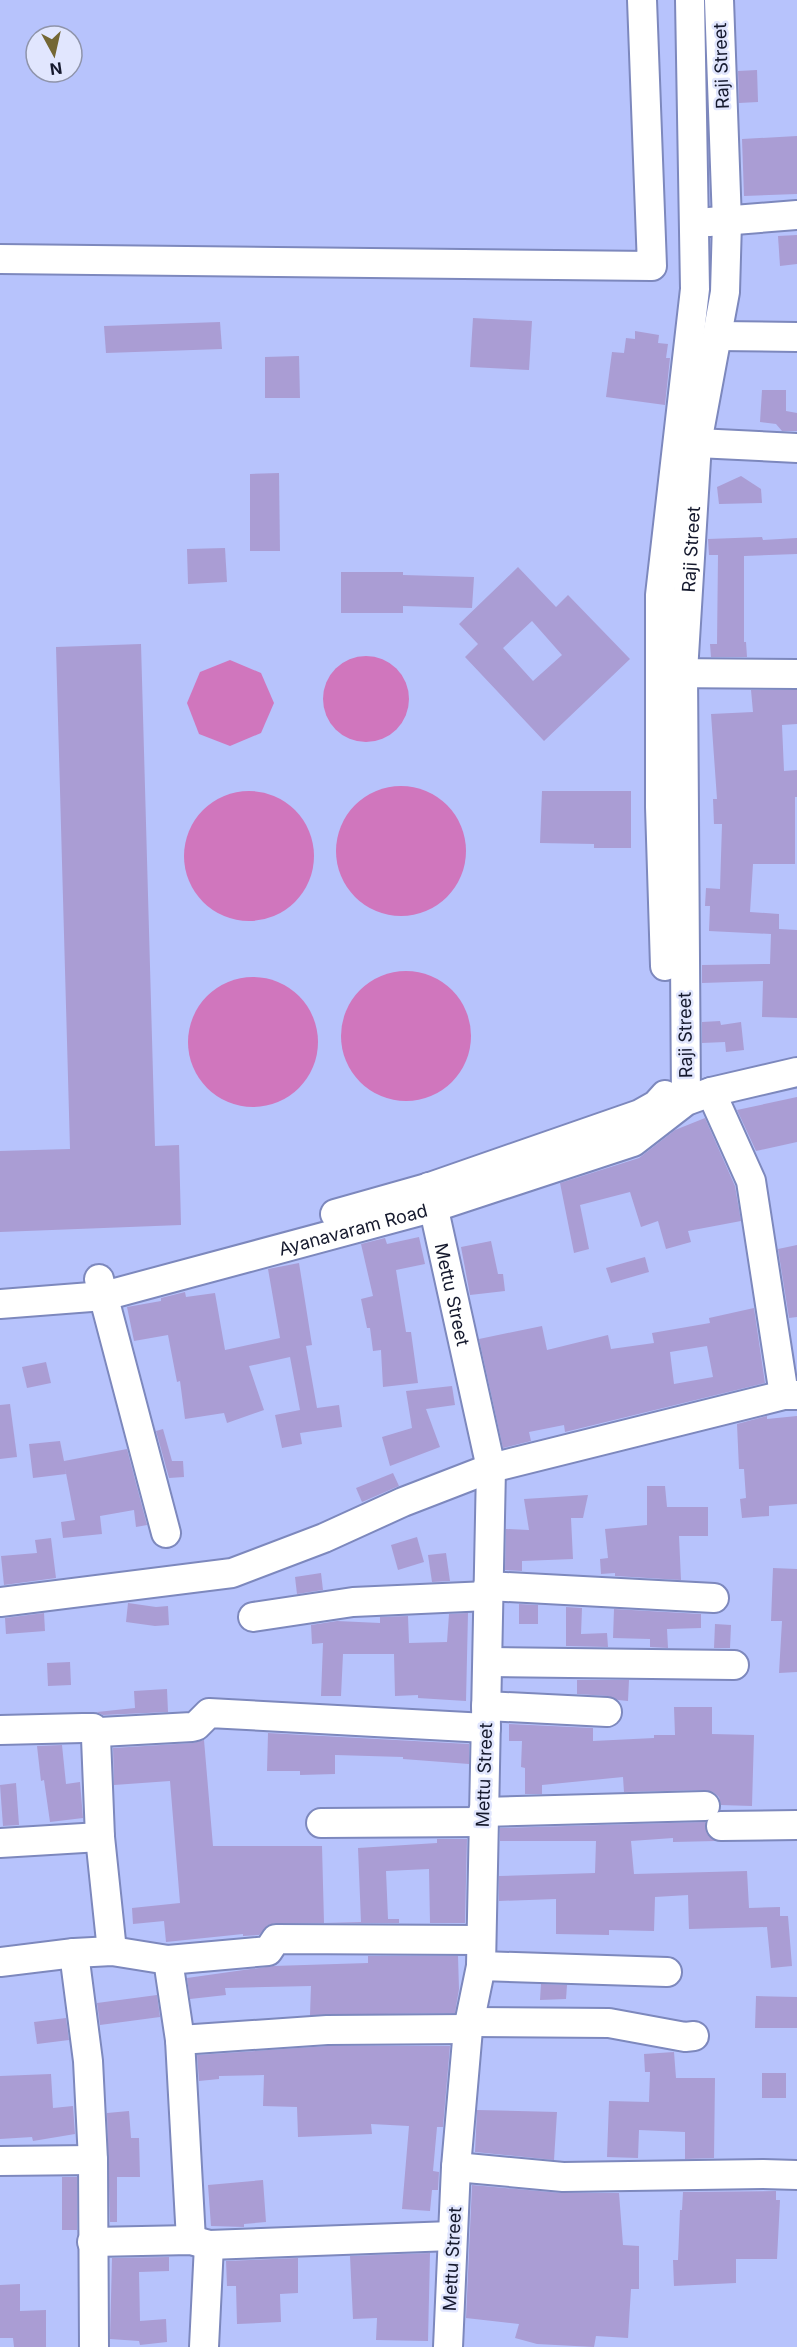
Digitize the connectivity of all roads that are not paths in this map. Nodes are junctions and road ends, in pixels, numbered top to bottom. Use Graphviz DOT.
graph roads {
  1 [pos="642,0"];
  2 [pos="690,0"];
  3 [pos="719,0"];
  4 [pos="797,215"];
  5 [pos="693,222"];
  6 [pos="727,222"];
  7 [pos="0,259"];
  8 [pos="717,336"];
  9 [pos="797,337"];
  10 [pos="697,443"];
  11 [pos="797,448"];
  12 [pos="672,673"];
  13 [pos="797,674"];
  14 [pos="797,1072"];
  15 [pos="688,1096"];
  16 [pos="432,1197"];
  17 [pos="0,1286"];
  18 [pos="102,1288"];
  19 [pos="0,1304"];
  20 [pos="790,1395"];
  21 [pos="491,1468"];
  22 [pos="166,1533"];
  23 [pos="488,1591"];
  24 [pos="714,1598"];
  25 [pos="0,1602"];
  26 [pos="253,1617"];
  27 [pos="488,1662"];
  28 [pos="734,1665"];
  29 [pos="607,1712"];
  30 [pos="486,1717"];
  31 [pos="0,1730"];
  32 [pos="98,1734"];
  33 [pos="483,1817"];
  34 [pos="321,1823"];
  35 [pos="797,1825"];
  36 [pos="100,1837"];
  37 [pos="0,1843"];
  38 [pos="112,1951"];
  39 [pos="74,1953"];
  40 [pos="481,1953"];
  41 [pos="168,1960"];
  42 [pos="0,1962"];
  43 [pos="667,1972"];
  44 [pos="469,2026"];
  45 [pos="694,2036"];
  46 [pos="180,2040"];
  47 [pos="93,2160"];
  48 [pos="0,2161"];
  49 [pos="456,2168"];
  50 [pos="797,2175"];
  51 [pos="452,2236"];
  52 [pos="92,2242"];
  53 [pos="200,2243"];
  54 [pos="94,2347"];
  55 [pos="204,2347"];
  56 [pos="448,2347"];
  1 -- 7 [label="street"];
  2 -- 5 [label="street, Raji Street"];
  3 -- 6 [label="street, Raji Street"];
  4 -- 6 [label="street"];
  5 -- 6 [label="street"];
  5 -- 12 [label="street, Raji Street"];
  6 -- 8 [label="street, Raji Street"];
  8 -- 9 [label="street"];
  8 -- 10 [label="street, Raji Street"];
  10 -- 11 [label="street"];
  10 -- 12 [label="street, Raji Street"];
  12 -- 13 [label="street"];
  12 -- 15 [label="street, Raji Street"];
  14 -- 15 [label="street"];
  15 -- 16 [label="street, Ayanavaram Road"];
  15 -- 20 [label="street"];
  16 -- 18 [label="street, Ayanavaram Road"];
  16 -- 21 [label="street, Mettu Street"];
  17 -- 18 [label="street, Ayanavaram Road"];
  18 -- 19 [label="street, Ayanavaram Road"];
  18 -- 22 [label="street"];
  20 -- 21 [label="street"];
  21 -- 23 [label="street, Mettu Street"];
  21 -- 25 [label="street"];
  23 -- 24 [label="street"];
  23 -- 26 [label="street"];
  23 -- 27 [label="street, Mettu Street"];
  27 -- 28 [label="street"];
  27 -- 30 [label="street, Mettu Street"];
  29 -- 30 [label="street"];
  30 -- 32 [label="street"];
  30 -- 33 [label="street, Mettu Street"];
  31 -- 32 [label="street"];
  32 -- 36 [label="street"];
  33 -- 34 [label="street"];
  33 -- 35 [label="street"];
  33 -- 40 [label="street, Mettu Street"];
  36 -- 37 [label="street"];
  36 -- 38 [label="street"];
  38 -- 39 [label="street"];
  38 -- 41 [label="street"];
  39 -- 42 [label="street"];
  39 -- 47 [label="street"];
  40 -- 41 [label="street"];
  40 -- 43 [label="street"];
  40 -- 44 [label="street, Mettu Street"];
  41 -- 46 [label="street"];
  44 -- 45 [label="street"];
  44 -- 46 [label="street"];
  44 -- 49 [label="street, Mettu Street"];
  46 -- 53 [label="street"];
  47 -- 48 [label="street"];
  47 -- 52 [label="street"];
  49 -- 50 [label="street"];
  49 -- 51 [label="street, Mettu Street"];
  51 -- 53 [label="street"];
  51 -- 56 [label="street, Mettu Street"];
  52 -- 53 [label="street"];
  52 -- 54 [label="street"];
  53 -- 55 [label="street"];
}
